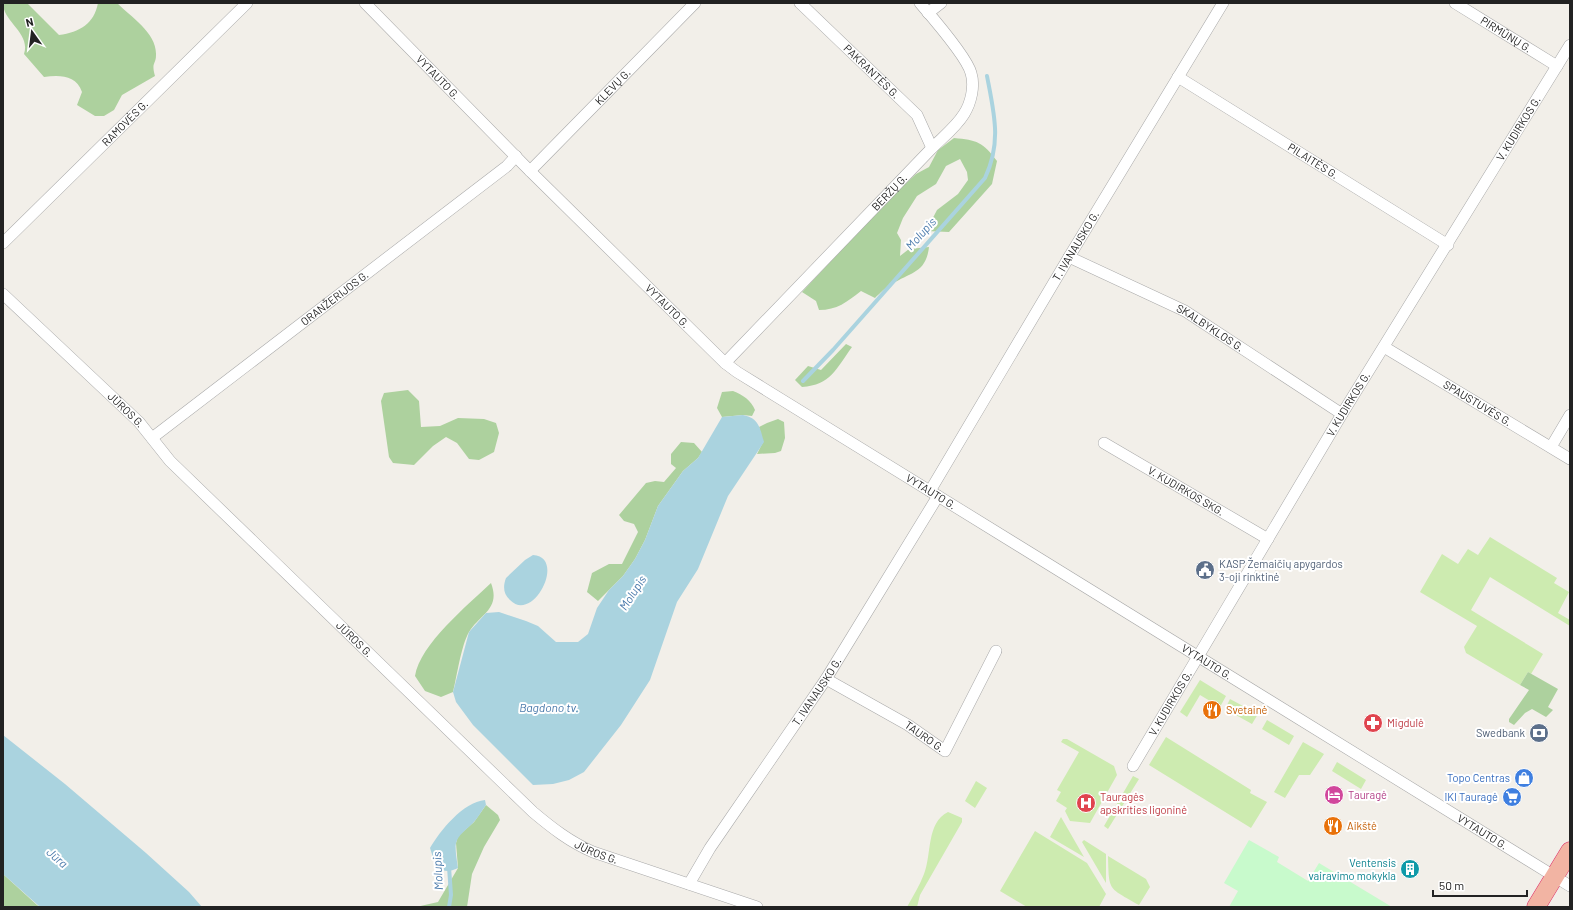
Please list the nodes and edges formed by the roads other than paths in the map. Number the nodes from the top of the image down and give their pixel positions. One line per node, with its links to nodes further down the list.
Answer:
1 (247, 3): 16 (street, RAMOVĖS G.)
2 (365, 3): 14 (street, VYTAUTO G.)
3 (695, 3): 15 (street, KLEVŲ G.)
4 (800, 3): 13 (street, PAKRANTĖS G.)
5 (920, 3): 9 (street, BERŽŲ G.)
6 (941, 3): 9 (street)
7 (1223, 3): 12 (street, T. IVANAUSKO G.)
8 (1455, 3): 11 (street, PIRMŪNŲ G.)
9 (928, 13): 13 (street, BERŽŲ G.)
10 (1570, 45): 11 (street, V. KUDIRKOS G.)
11 (1557, 66): 17 (street, V. KUDIRKOS G.)
12 (1178, 76): 17 (street, PILAITĖS G.); 18 (street, T. IVANAUSKO G.)
13 (932, 148): 21 (street, BERŽŲ G.)
14 (516, 156): 15 (street, VYTAUTO G.); 24 (street, ORANŽERIJOS G.)
15 (530, 171): 21 (street, VYTAUTO G.)
16 (3, 243)
17 (1448, 245): 20 (street, V. KUDIRKOS G.)
18 (1069, 257): 22 (street, SKALBYKLOS G.); 28 (street, T. IVANAUSKO G.)
19 (3, 294): 24 (street, JŪROS G.)
20 (1384, 347): 22 (street, V. KUDIRKOS G.); 26 (street, SPAUSTUVĖS G.)
21 (725, 363): 28 (street, VYTAUTO G.)
22 (1342, 414): 29 (street, V. KUDIRKOS G.)
23 (1570, 415): 26 (street)
24 (152, 438): 36 (street, JŪROS G.)
25 (1104, 443): 29 (street, V. KUDIRKOS SKG.)
26 (1551, 447): 27 (street, SPAUSTUVĖS G.)
27 (1570, 459)
28 (934, 494): 31 (street, VYTAUTO G.); 32 (street, T. IVANAUSKO G.)
29 (1268, 539): 31 (street, V. KUDIRKOS G.)
30 (996, 651): 32 (street, TAURO G.)
31 (1197, 656): 33 (street, V. KUDIRKOS G.); 35 (street, VYTAUTO G.)
32 (826, 679): 36 (street, T. IVANAUSKO G.)
33 (1133, 766)
34 (1570, 850): 35 (highway)
35 (1554, 877): 37 (street, VYTAUTO G.); 39 (highway)
36 (689, 884): 38 (street, JŪROS G.)
37 (1570, 886)
38 (757, 907)
39 (1536, 907)

